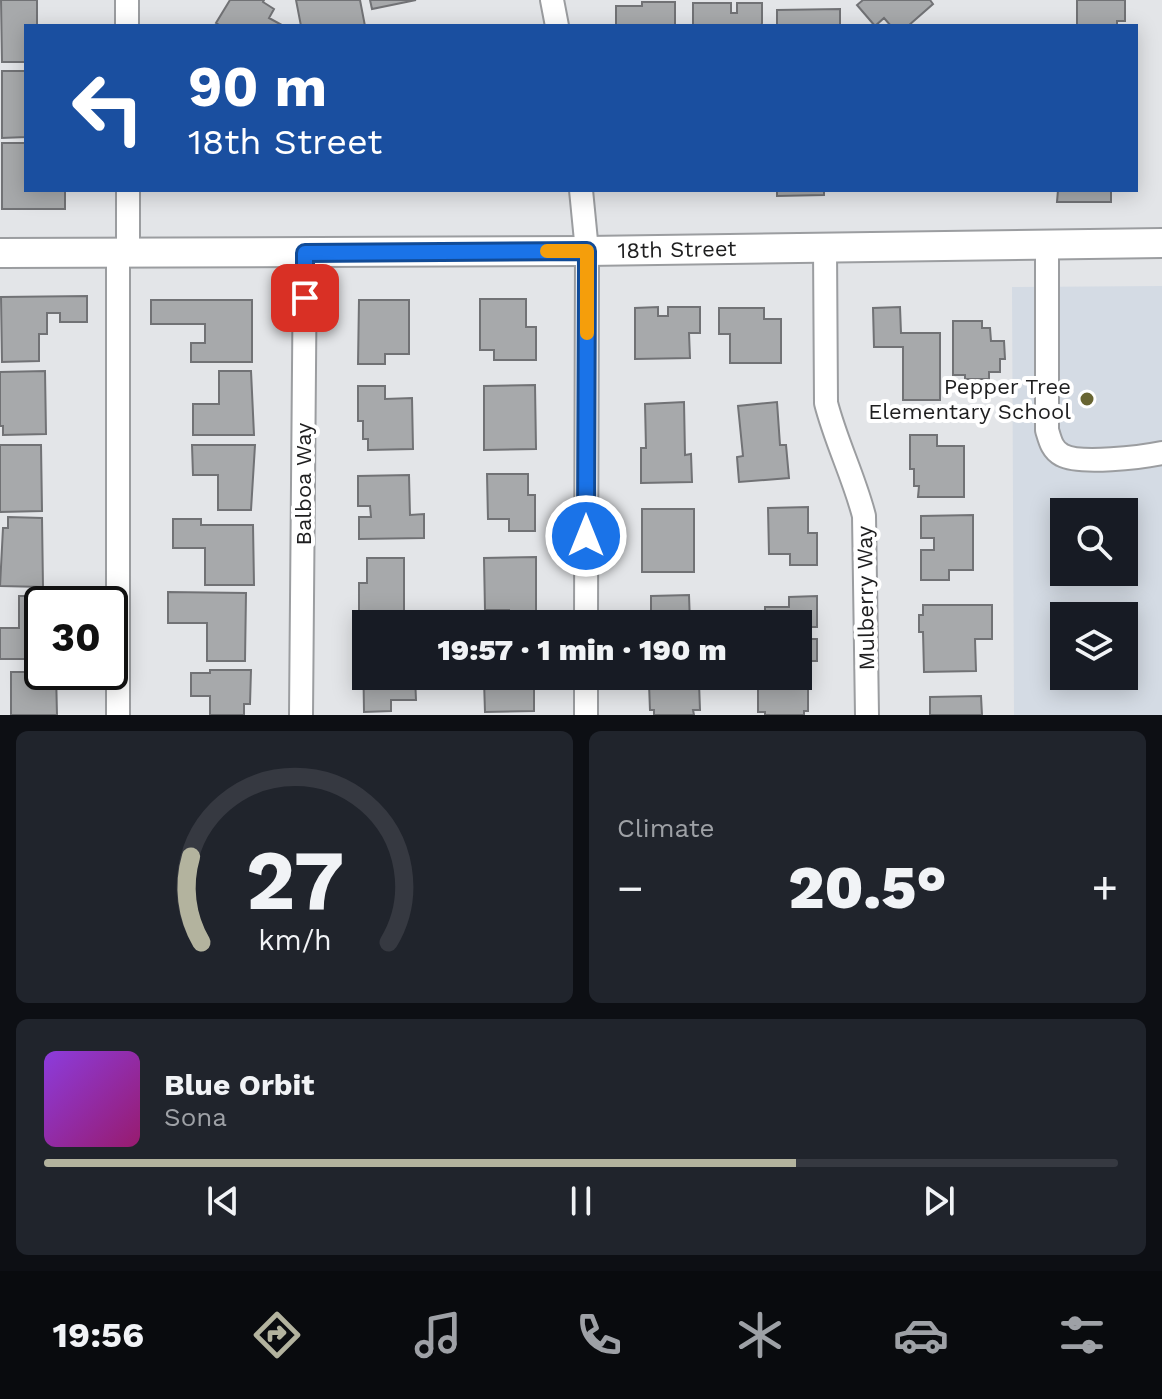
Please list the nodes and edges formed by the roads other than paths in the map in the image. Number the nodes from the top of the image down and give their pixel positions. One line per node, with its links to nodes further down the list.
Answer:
1 (127, 0): 3 (street)
2 (552, 0): 4 (street)
3 (127, 24)
4 (557, 24)
5 (128, 192): 12 (street)
6 (581, 192): 10 (street)
7 (1162, 243): 8 (main road, 18th Street)
8 (1047, 244): 9 (main road, 18th Street); 14 (street)
9 (825, 247): 10 (main road, 18th Street); 20 (street, Mulberry Way)
10 (587, 251): 13 (main road, 18th Street); 15 (street)
11 (0, 253): 12 (main road, 18th Street)
12 (123, 253): 13 (main road, 18th Street); 17 (street)
13 (305, 253): 18 (street, Balboa Way)
14 (1162, 453)
15 (586, 610)
16 (586, 690): 19 (street)
17 (118, 715)
18 (301, 715)
19 (586, 715)
20 (867, 715)

